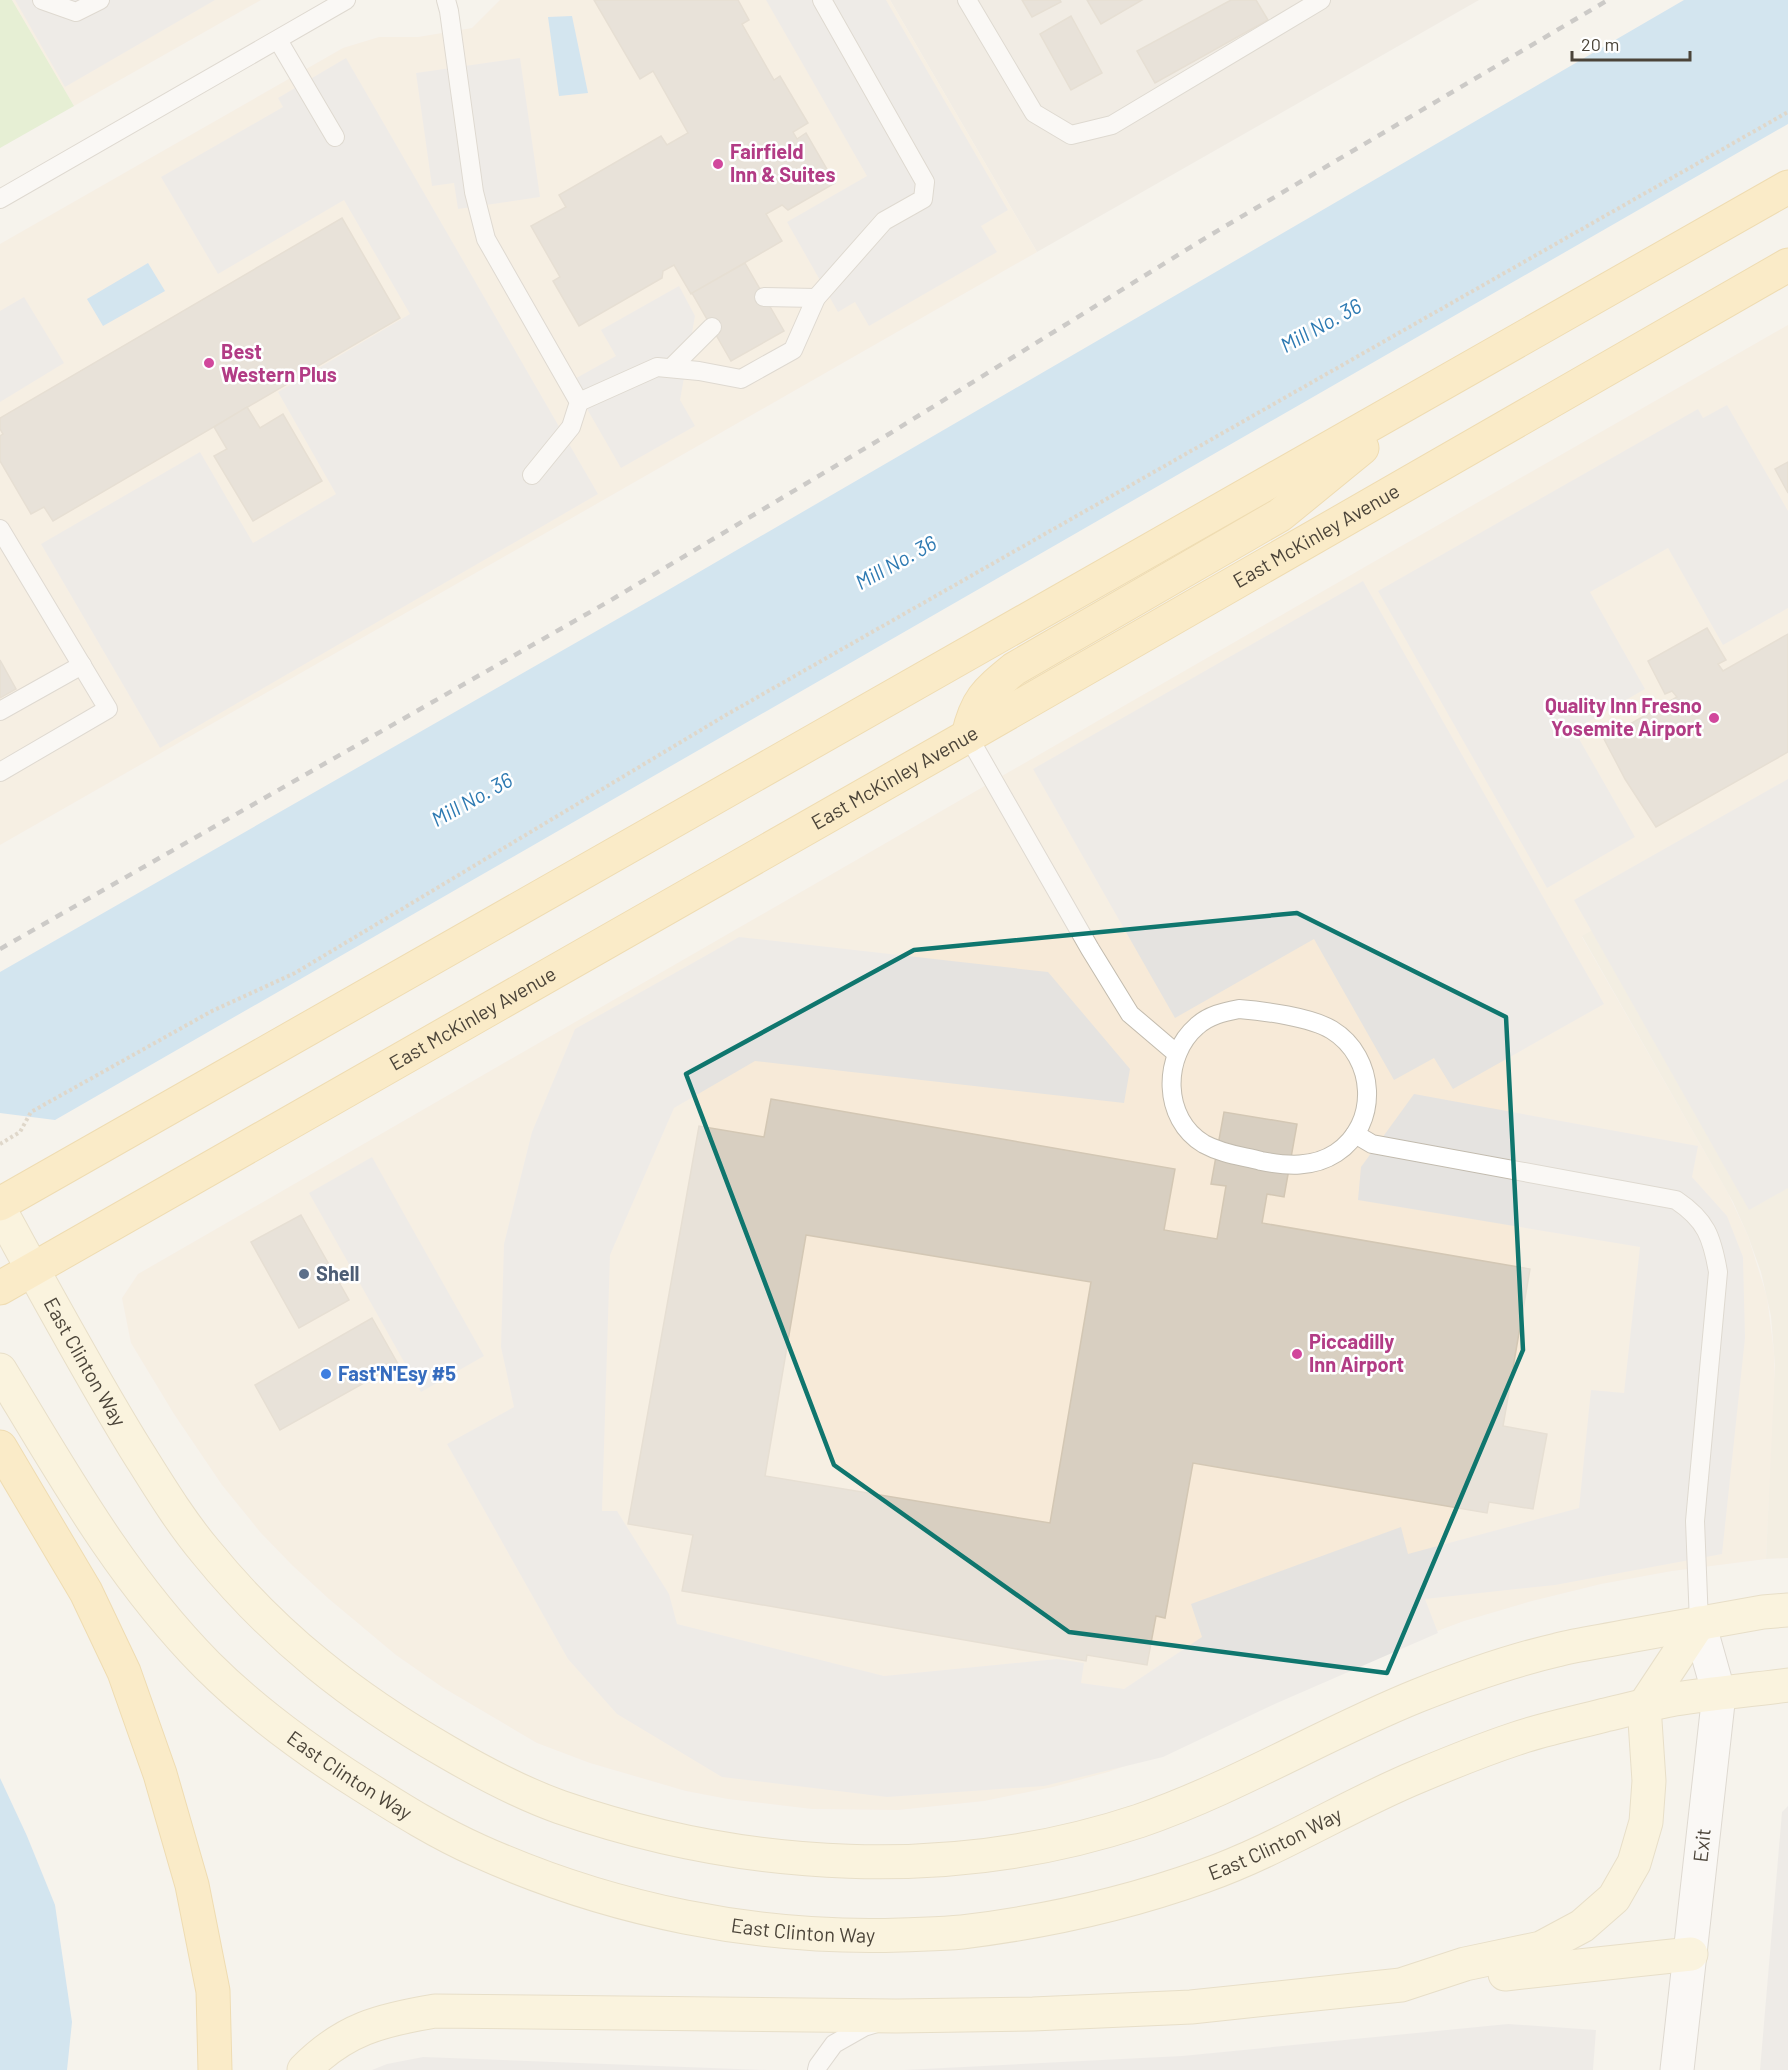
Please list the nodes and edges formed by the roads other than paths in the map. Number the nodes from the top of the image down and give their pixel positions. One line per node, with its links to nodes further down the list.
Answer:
1 (42, 0): 2 (lane)
2 (100, 0)
3 (346, 0): 8 (lane)
4 (446, 0): 18 (lane)
5 (822, 0): 14 (lane)
6 (967, 0): 7 (lane)
7 (1321, 0)
8 (278, 40): 9 (lane); 11 (lane)
9 (335, 138)
10 (1788, 186): 17 (main road)
11 (0, 200)
12 (1788, 265): 23 (main road, East McKinley Avenue)
13 (764, 297): 14 (lane)
14 (816, 298): 16 (lane)
15 (712, 327): 16 (lane)
16 (671, 368): 18 (lane)
17 (1433, 390): 23 (main road); 27 (main road)
18 (579, 402): 19 (lane)
19 (532, 475)
20 (0, 529): 21 (lane)
21 (82, 665): 22 (lane); 24 (lane)
22 (0, 711)
23 (968, 736): 25 (lane); 29 (main road, East McKinley Avenue)
24 (0, 772)
25 (1177, 1054): 26 (lane); 26 (lane)
26 (1355, 1134): 34 (lane)
27 (0, 1204)
28 (0, 1210): 29 (main road, East Clinton Way)
29 (33, 1269): 30 (main road, East McKinley Avenue); 34 (main road, East Clinton Way)
30 (0, 1288)
31 (0, 1370): 37 (main road, East Clinton Way)
32 (0, 1447): 41 (main road)
33 (1788, 1610): 34 (main road, East Clinton Way)
34 (1700, 1623): 36 (street, Exit); 37 (main road)
35 (1788, 1685): 36 (main road, East Clinton Way)
36 (1719, 1694): 37 (main road, East Clinton Way); 38 (street, Exit)
37 (1644, 1706): 39 (main road)
38 (1691, 1954): 39 (main road); 44 (street, Exit)
39 (1401, 1984): 40 (main road)
40 (896, 2016): 42 (main road); 43 (lane)
41 (215, 2070)
42 (304, 2070)
43 (818, 2070)
44 (1677, 2070)

